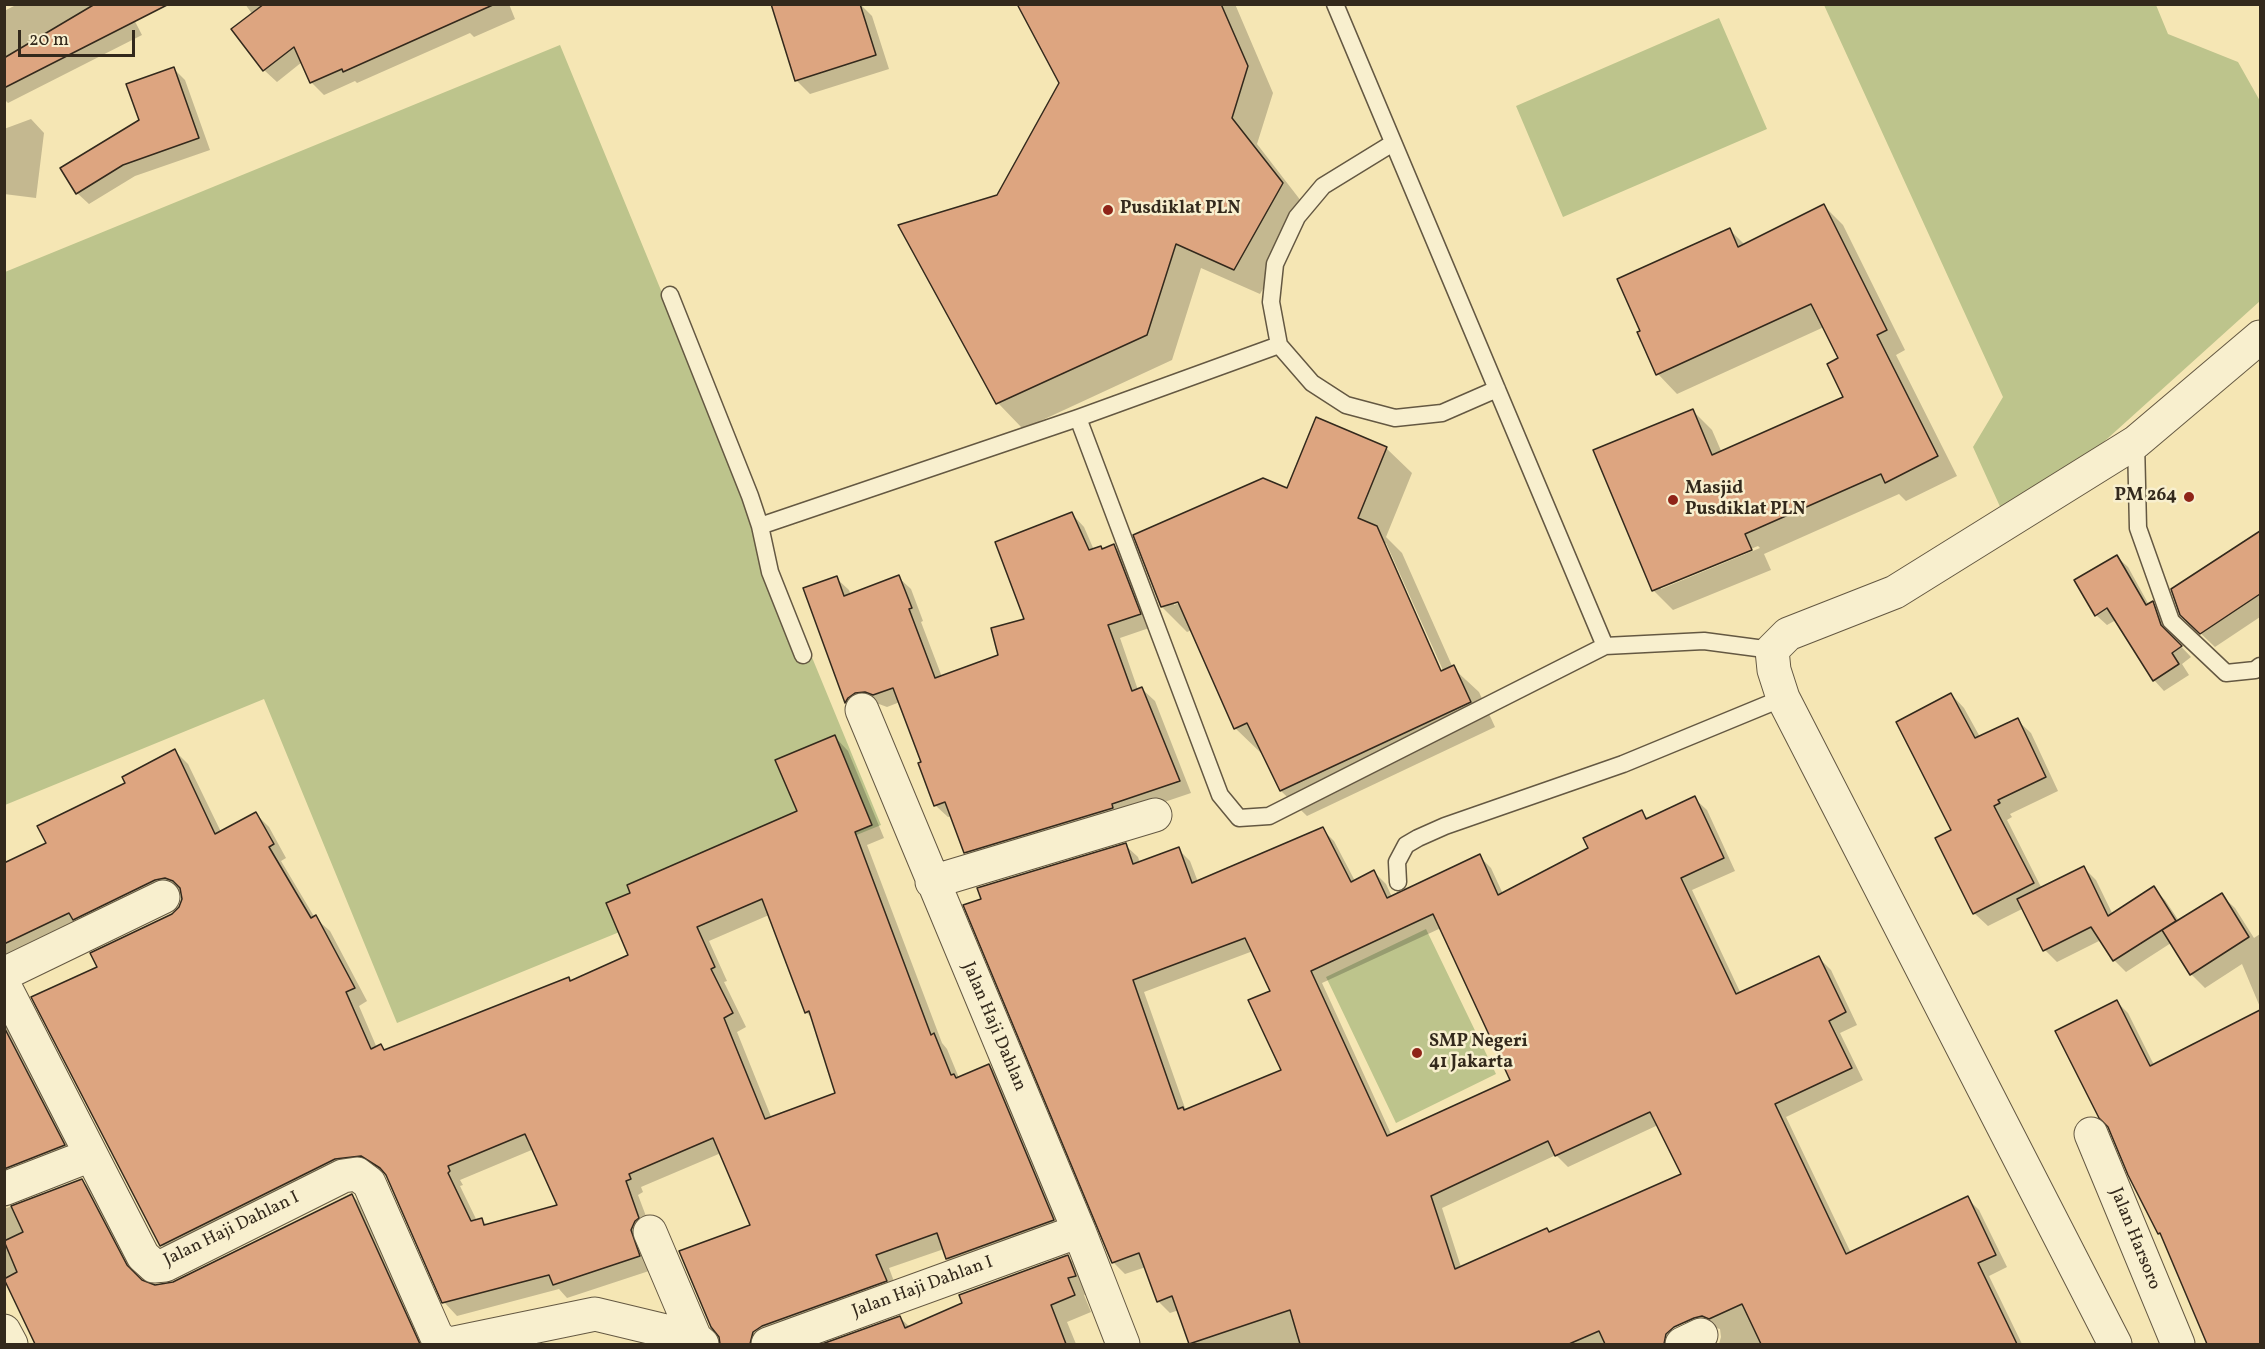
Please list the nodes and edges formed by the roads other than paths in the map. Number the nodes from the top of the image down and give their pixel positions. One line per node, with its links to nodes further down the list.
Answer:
1 (1335, 4): 2 (lane)
2 (1394, 143): 5 (lane); 6 (lane)
3 (670, 295): 9 (lane)
4 (2260, 337): 8 (street)
5 (1279, 345): 6 (lane); 7 (lane)
6 (1497, 389): 10 (lane)
7 (1078, 417): 9 (lane); 10 (lane)
8 (2136, 442): 11 (street); 13 (lane)
9 (760, 526): 12 (lane)
10 (1605, 646): 11 (lane)
11 (1772, 650): 14 (street)
12 (803, 655)
13 (2260, 666)
14 (1783, 698): 18 (lane); 34 (street)
15 (862, 710): 17 (street, Jalan Haji Dahlan)
16 (1155, 815): 17 (street)
17 (932, 882): 25 (street, Jalan Haji Dahlan)
18 (1398, 882)
19 (163, 897): 20 (street)
20 (4, 974)
21 (4, 985): 23 (street, Jalan Haji Dahlan I)
22 (2091, 1134): 35 (street, Jalan Harsoro)
23 (91, 1155): 24 (street); 30 (street, Jalan Haji Dahlan I)
24 (4, 1189)
25 (1079, 1231): 32 (street, Jalan Haji Dahlan I); 33 (street, Jalan Haji Dahlan)
26 (650, 1232): 28 (street)
27 (4, 1332): 29 (street)
28 (699, 1341): 31 (street)
29 (11, 1344)
30 (445, 1344)
31 (450, 1344)
32 (768, 1344)
33 (1123, 1344)
34 (2115, 1344)
35 (2178, 1344)

